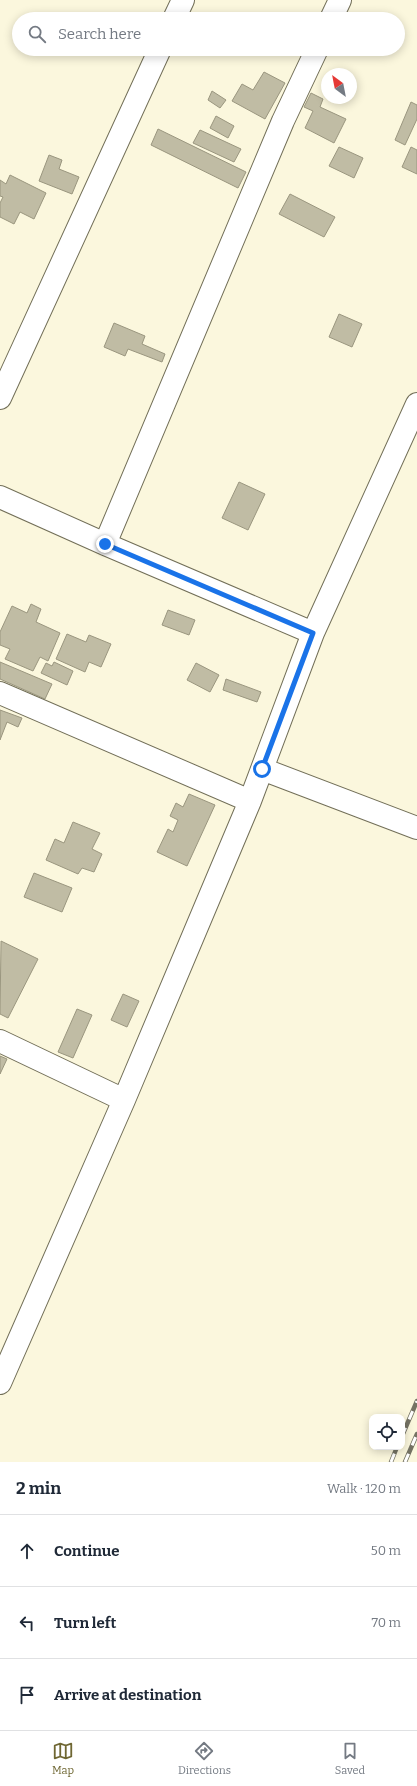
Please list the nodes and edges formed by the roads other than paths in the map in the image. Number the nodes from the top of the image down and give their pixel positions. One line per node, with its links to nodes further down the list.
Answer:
1 (183, 0): 3 (street)
2 (340, 0): 4 (street)
3 (177, 12)
4 (335, 12)
5 (157, 56): 7 (street)
6 (314, 56): 10 (street)
7 (0, 398)
8 (417, 404): 11 (street)
9 (0, 497): 10 (street)
10 (105, 544): 11 (street)
11 (313, 633): 13 (street)
12 (0, 693): 14 (street)
13 (262, 769): 14 (street); 15 (street)
14 (250, 801): 17 (street)
15 (417, 828)
16 (0, 1041): 17 (street)
17 (124, 1100): 18 (street)
18 (0, 1383)

